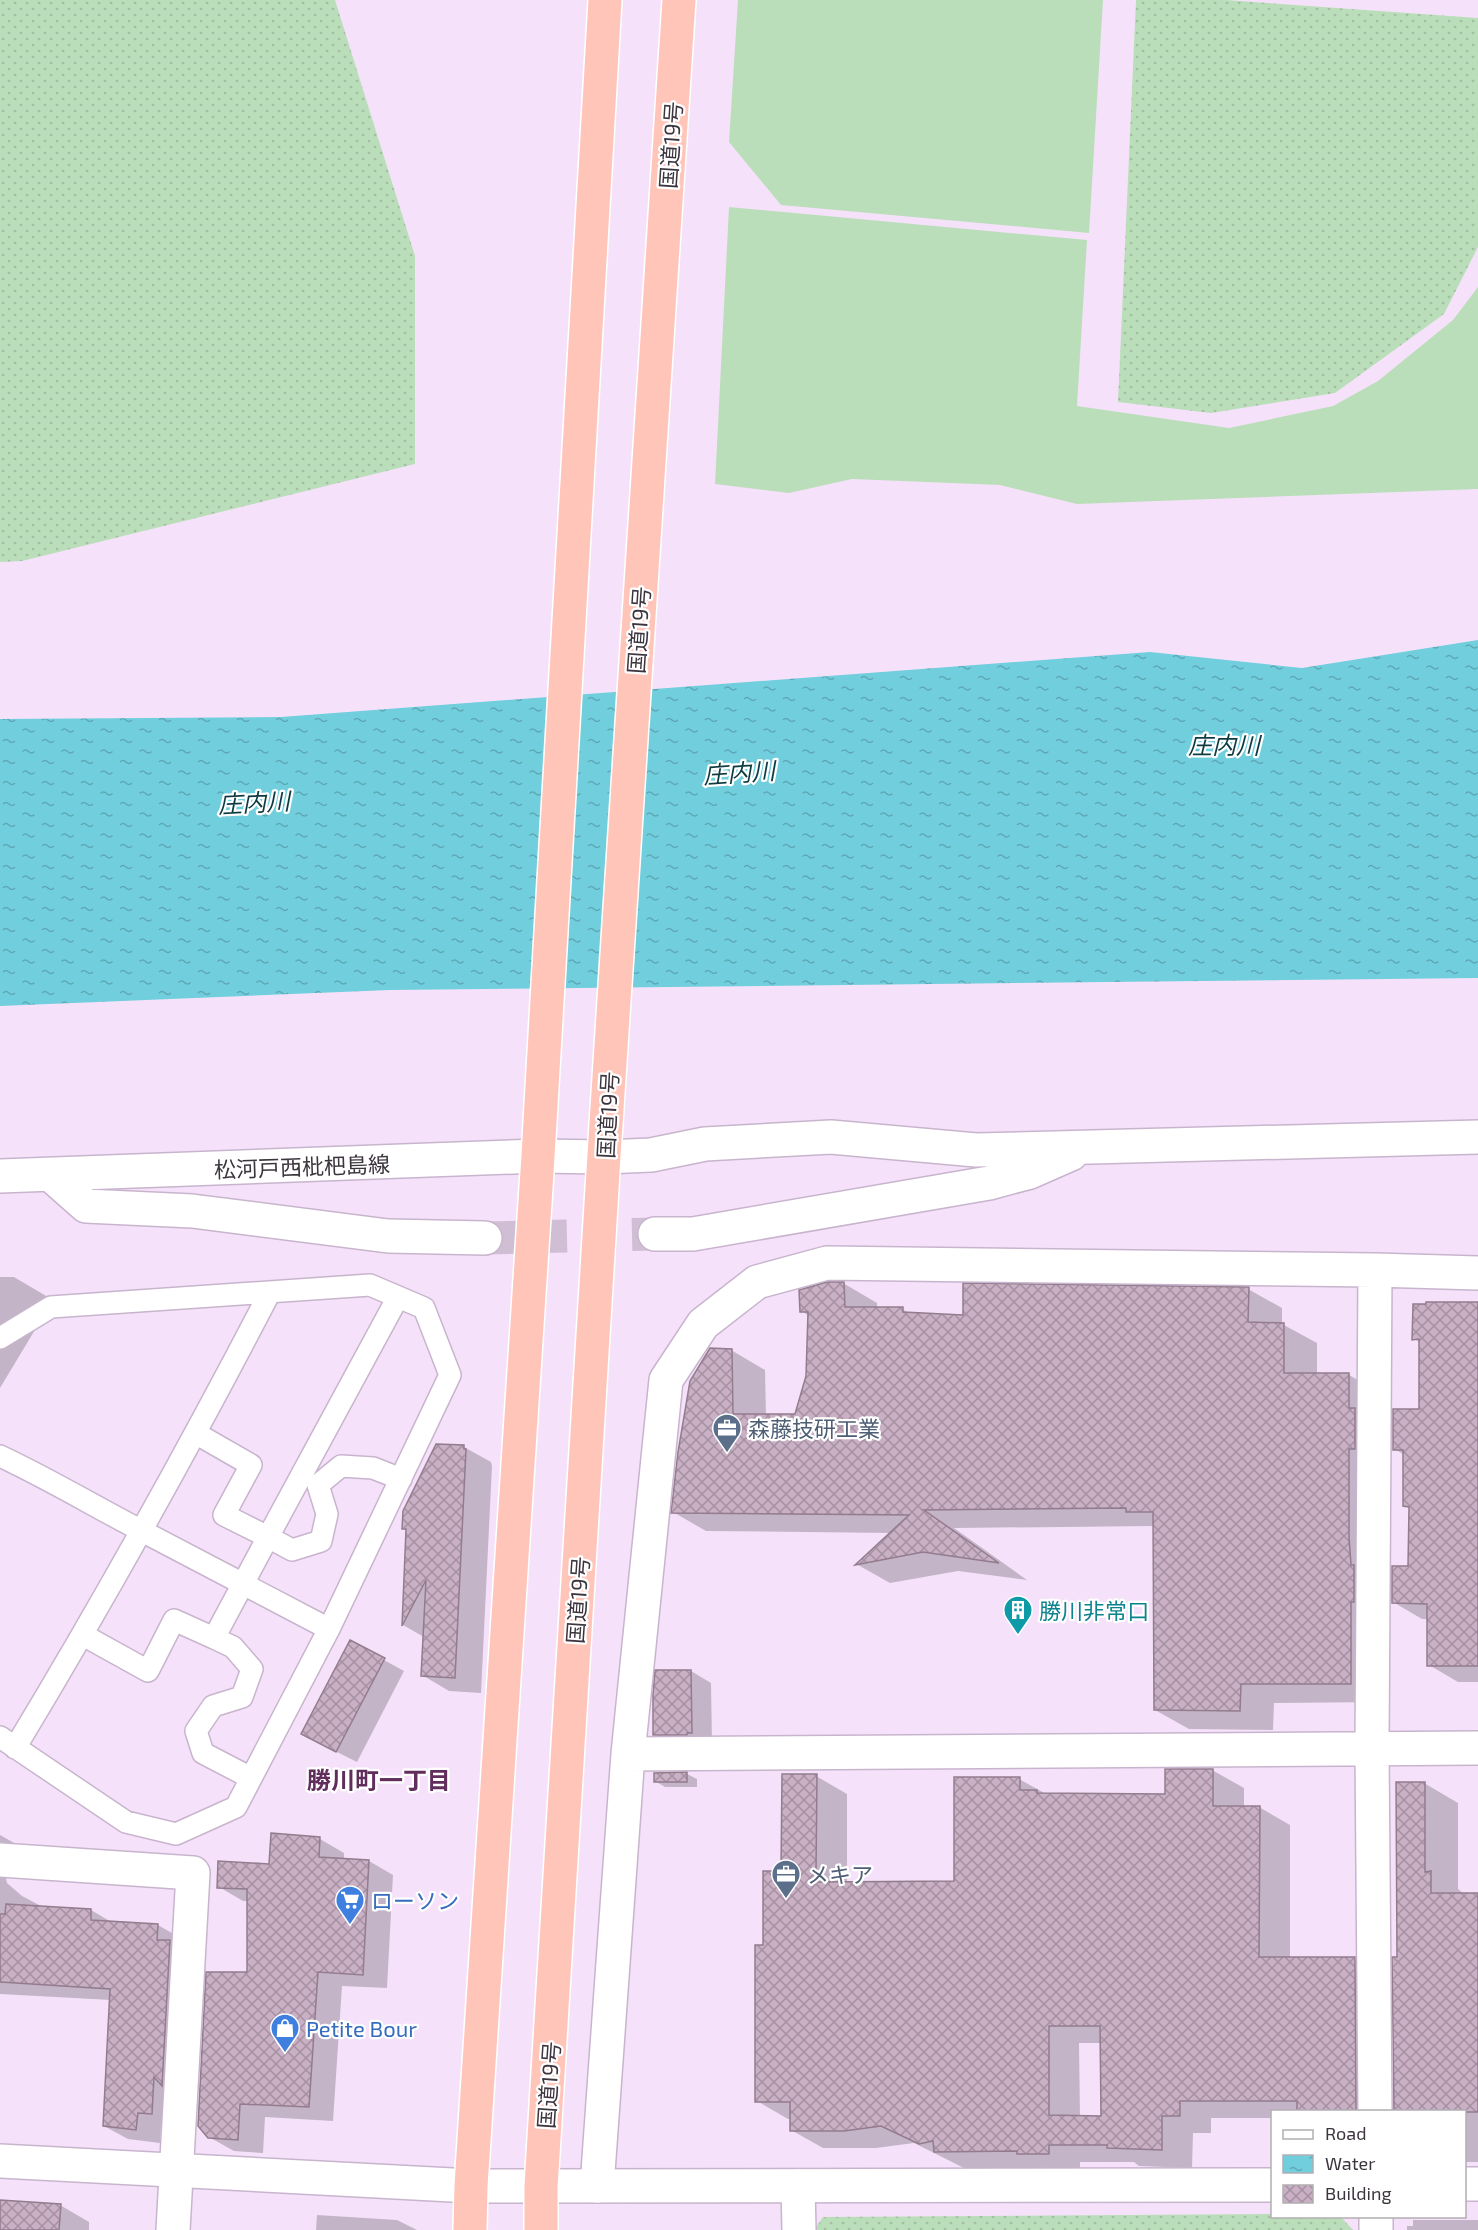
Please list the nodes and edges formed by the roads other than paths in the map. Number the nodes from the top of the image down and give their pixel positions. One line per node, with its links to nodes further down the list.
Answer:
1 (605, 0): 4 (highway)
2 (679, 0): 5 (highway, 国道19号)
3 (1478, 1137): 6 (street, 松河戸西枇杷島線)
4 (538, 1145): 5 (street, 松河戸西枇杷島線); 8 (street, 松河戸西枇杷島線); 35 (highway)
5 (605, 1148): 6 (street, 松河戸西枇杷島線); 38 (highway, 国道19号)
6 (1087, 1148): 9 (street)
7 (0, 1176): 8 (street, 松河戸西枇杷島線)
8 (52, 1176): 10 (street)
9 (655, 1234)
10 (485, 1238)
11 (1375, 1270): 12 (street); 27 (street); 28 (street)
12 (1478, 1273)
13 (270, 1292): 14 (lane); 15 (lane); 16 (lane)
14 (398, 1297): 18 (lane); 20 (lane)
15 (0, 1338)
16 (196, 1434): 19 (lane); 20 (lane)
17 (0, 1456): 19 (lane)
18 (401, 1479): 20 (lane); 22 (lane)
19 (141, 1531): 21 (lane); 23 (lane)
20 (268, 1537): 21 (lane)
21 (245, 1583): 22 (lane); 24 (lane)
22 (329, 1629): 29 (lane)
23 (83, 1635): 24 (lane); 25 (lane)
24 (214, 1638): 29 (lane)
25 (8, 1743): 29 (lane)
26 (1478, 1748): 27 (street)
27 (1372, 1749): 28 (street); 31 (street)
28 (628, 1754): 36 (street)
29 (251, 1778)
30 (0, 1860): 33 (street)
31 (1375, 2110)
32 (0, 2161): 33 (street)
33 (177, 2170): 35 (street); 39 (street)
34 (1271, 2185): 37 (street)
35 (471, 2186): 38 (street); 40 (highway)
36 (597, 2186): 37 (street); 38 (street)
37 (798, 2186): 42 (street)
38 (541, 2187): 41 (highway, 国道19号)
39 (173, 2230)
40 (470, 2230)
41 (541, 2230)
42 (799, 2230)

